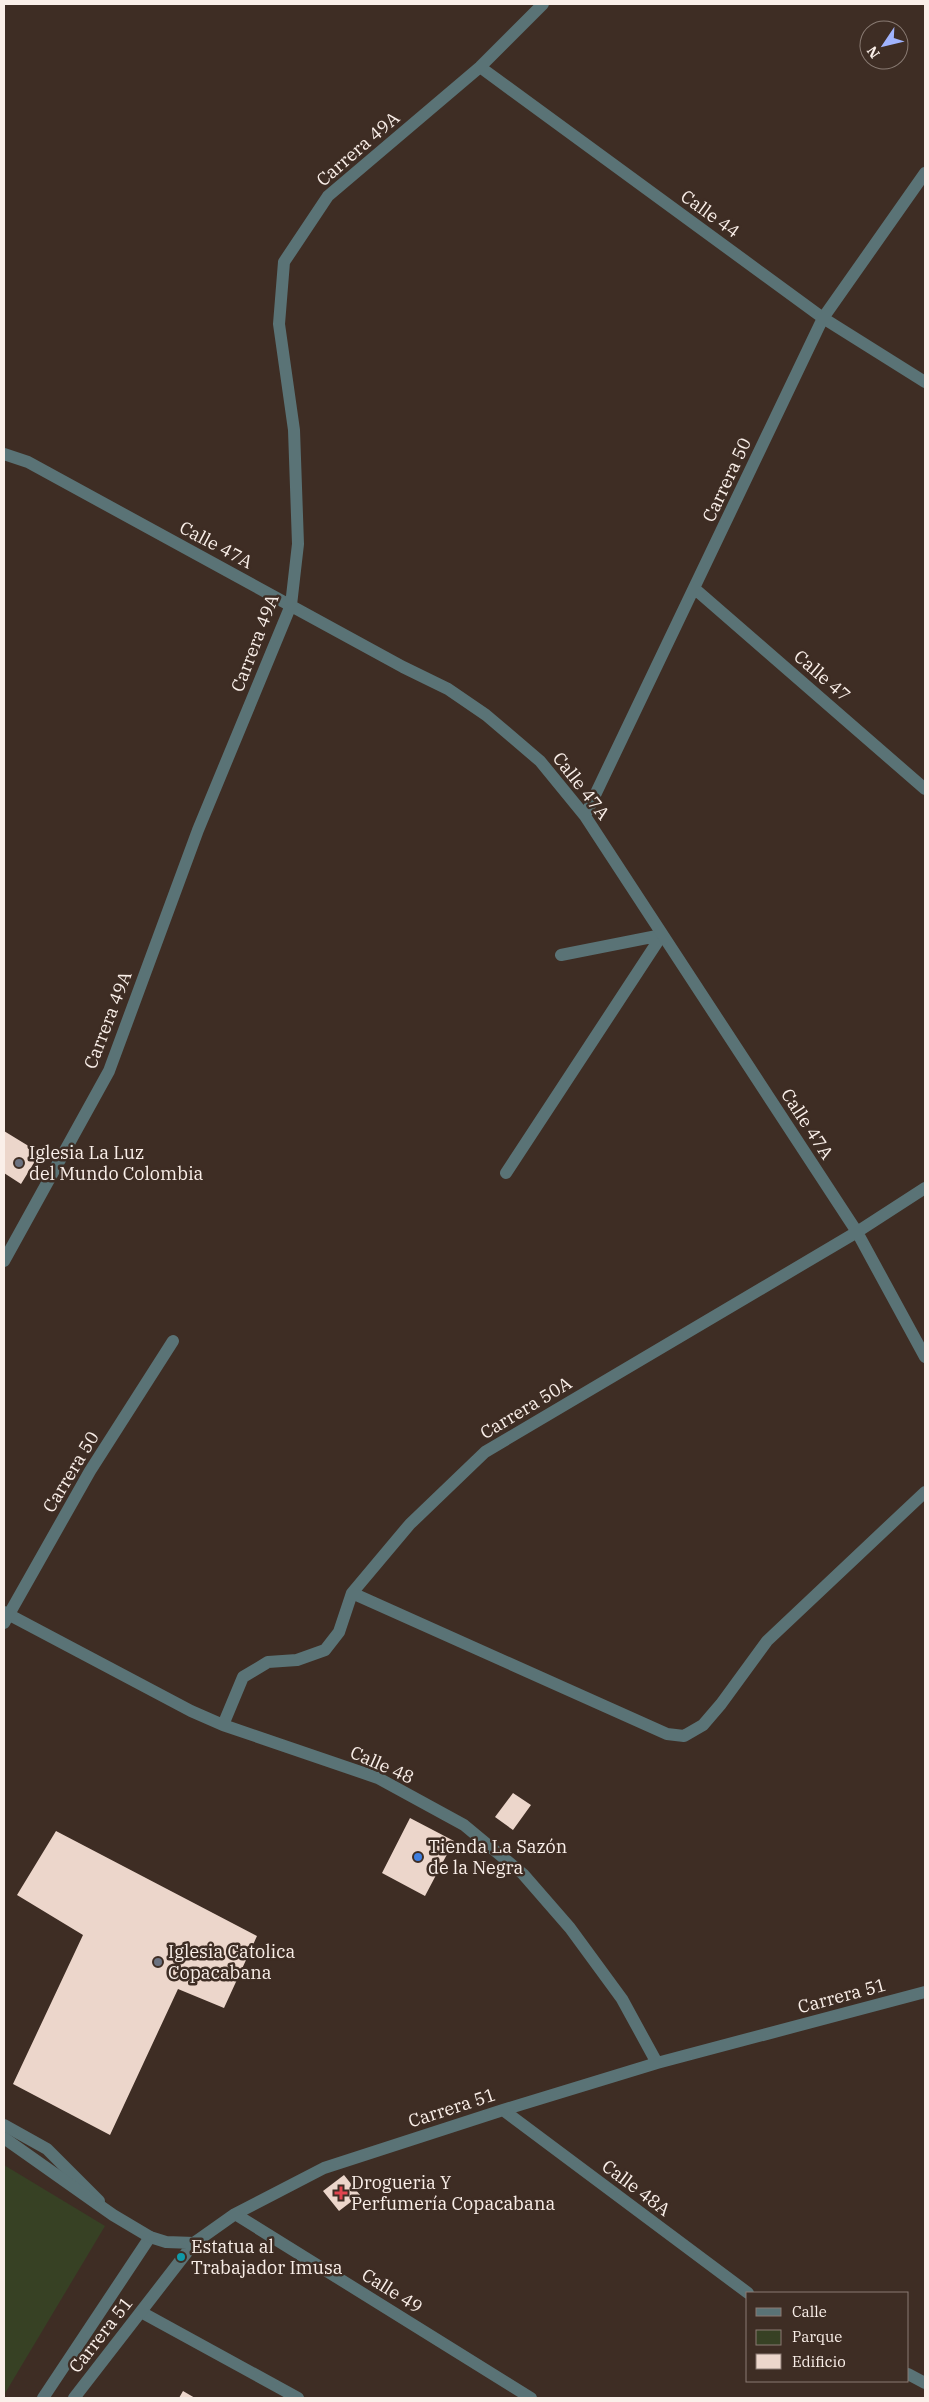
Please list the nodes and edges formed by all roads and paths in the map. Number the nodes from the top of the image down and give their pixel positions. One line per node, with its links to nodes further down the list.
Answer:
1 (542, 4): 2 (street, Carrera 49A)
2 (480, 67): 4 (street, Calle 44); 8 (street, Carrera 49A)
3 (925, 173): 4 (street, Carrera 50)
4 (824, 318): 5 (street, Calle 44); 7 (street, Carrera 50)
5 (925, 382)
6 (4, 454): 8 (street, Calle 47A)
7 (695, 589): 9 (street, Calle 47); 10 (street, Carrera 50)
8 (291, 605): 10 (street, Calle 47A); 16 (street, Carrera 49A)
9 (925, 789)
10 (585, 816): 11 (street, Calle 47A)
11 (662, 935): 12 (street); 13 (street); 15 (street, Calle 47A)
12 (561, 955)
13 (506, 1173)
14 (925, 1188): 15 (street, Carrera 50A)
15 (857, 1232): 18 (street, Calle 47A); 20 (street, Carrera 50A)
16 (4, 1261)
17 (172, 1341): 21 (street, Carrera 50)
18 (925, 1357)
19 (925, 1492): 20 (street)
20 (352, 1593): 22 (street, Carrera 50A)
21 (5, 1617): 22 (street, Calle 48)
22 (222, 1725): 24 (street, Calle 48)
23 (925, 1992): 24 (street, Carrera 51)
24 (657, 2064): 25 (street, Carrera 51)
25 (503, 2110): 28 (street, Carrera 51); 32 (street, Calle 48A)
26 (4, 2125): 29 (street)
27 (4, 2138): 29 (street)
28 (235, 2214): 31 (street, Carrera 51); 39 (street, Calle 49)
29 (113, 2215): 30 (street)
30 (150, 2237): 31 (street); 36 (street)
31 (194, 2243): 33 (street, Carrera 51)
32 (747, 2292)
33 (141, 2312): 37 (street, Carrera 51); 38 (street)
34 (909, 2375): 35 (street)
35 (925, 2383)
36 (42, 2398)
37 (74, 2398)
38 (298, 2398)
39 (531, 2398)

